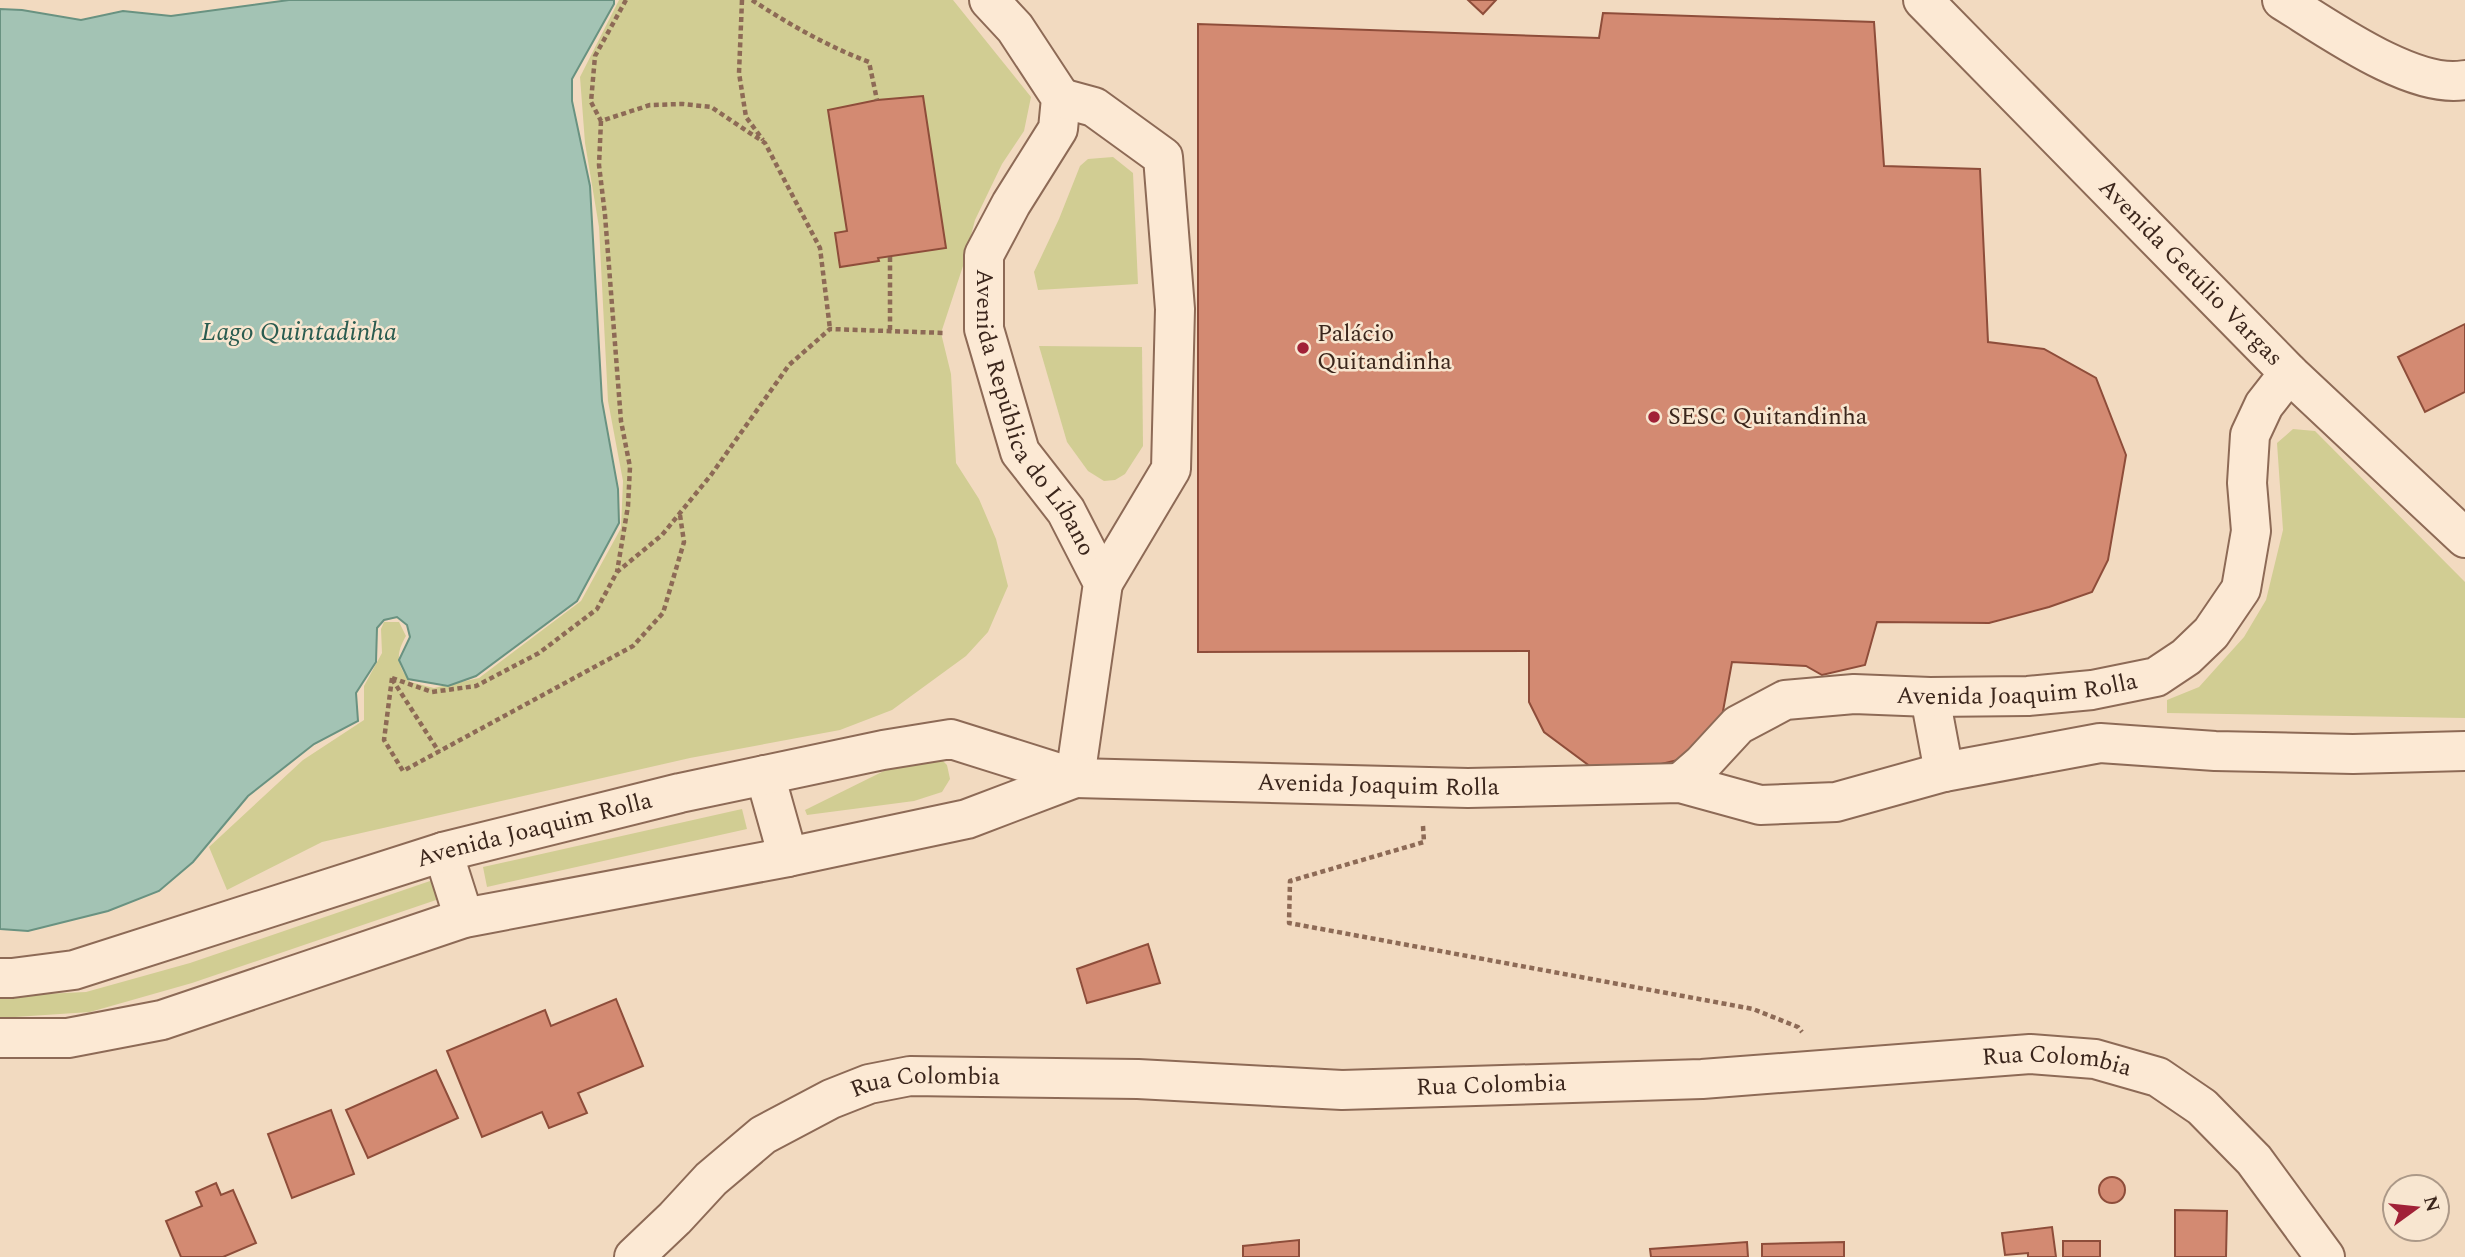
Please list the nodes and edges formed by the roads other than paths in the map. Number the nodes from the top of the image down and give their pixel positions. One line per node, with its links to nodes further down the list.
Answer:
1 (989, 0): 5 (street)
2 (1923, 0): 6 (street, Avenida Getúlio Vargas)
3 (2282, 0): 4 (street)
4 (2465, 80)
5 (1061, 98): 8 (street, Avenida República do Líbano); 8 (street)
6 (2290, 373): 7 (street, Avenida Getúlio Vargas); 9 (street, Avenida Joaquim Rolla)
7 (2465, 538)
8 (1103, 583): 15 (street, Avenida República do Líbano)
9 (2092, 690): 10 (street, Avenida Joaquim Rolla); 11 (street)
10 (1930, 697): 13 (street); 16 (street, Avenida Joaquim Rolla)
11 (2100, 743): 12 (street, Avenida Joaquim Rolla); 13 (street, Avenida Joaquim Rolla)
12 (2465, 751)
13 (1944, 772): 16 (street, Avenida Joaquim Rolla)
14 (765, 775): 15 (street, Avenida Joaquim Rolla); 17 (street, Avenida Joaquim Rolla); 18 (street)
15 (1075, 778): 16 (street, Avenida Joaquim Rolla); 18 (street, Avenida Joaquim Rolla)
16 (1680, 783)
17 (443, 852): 19 (street); 20 (street, Avenida Joaquim Rolla)
18 (788, 857): 19 (street, Avenida Joaquim Rolla)
19 (464, 918): 21 (street, Avenida Joaquim Rolla)
20 (0, 978)
21 (0, 1038)
22 (634, 1257): 23 (street, Rua Colombia)
23 (2325, 1257)

